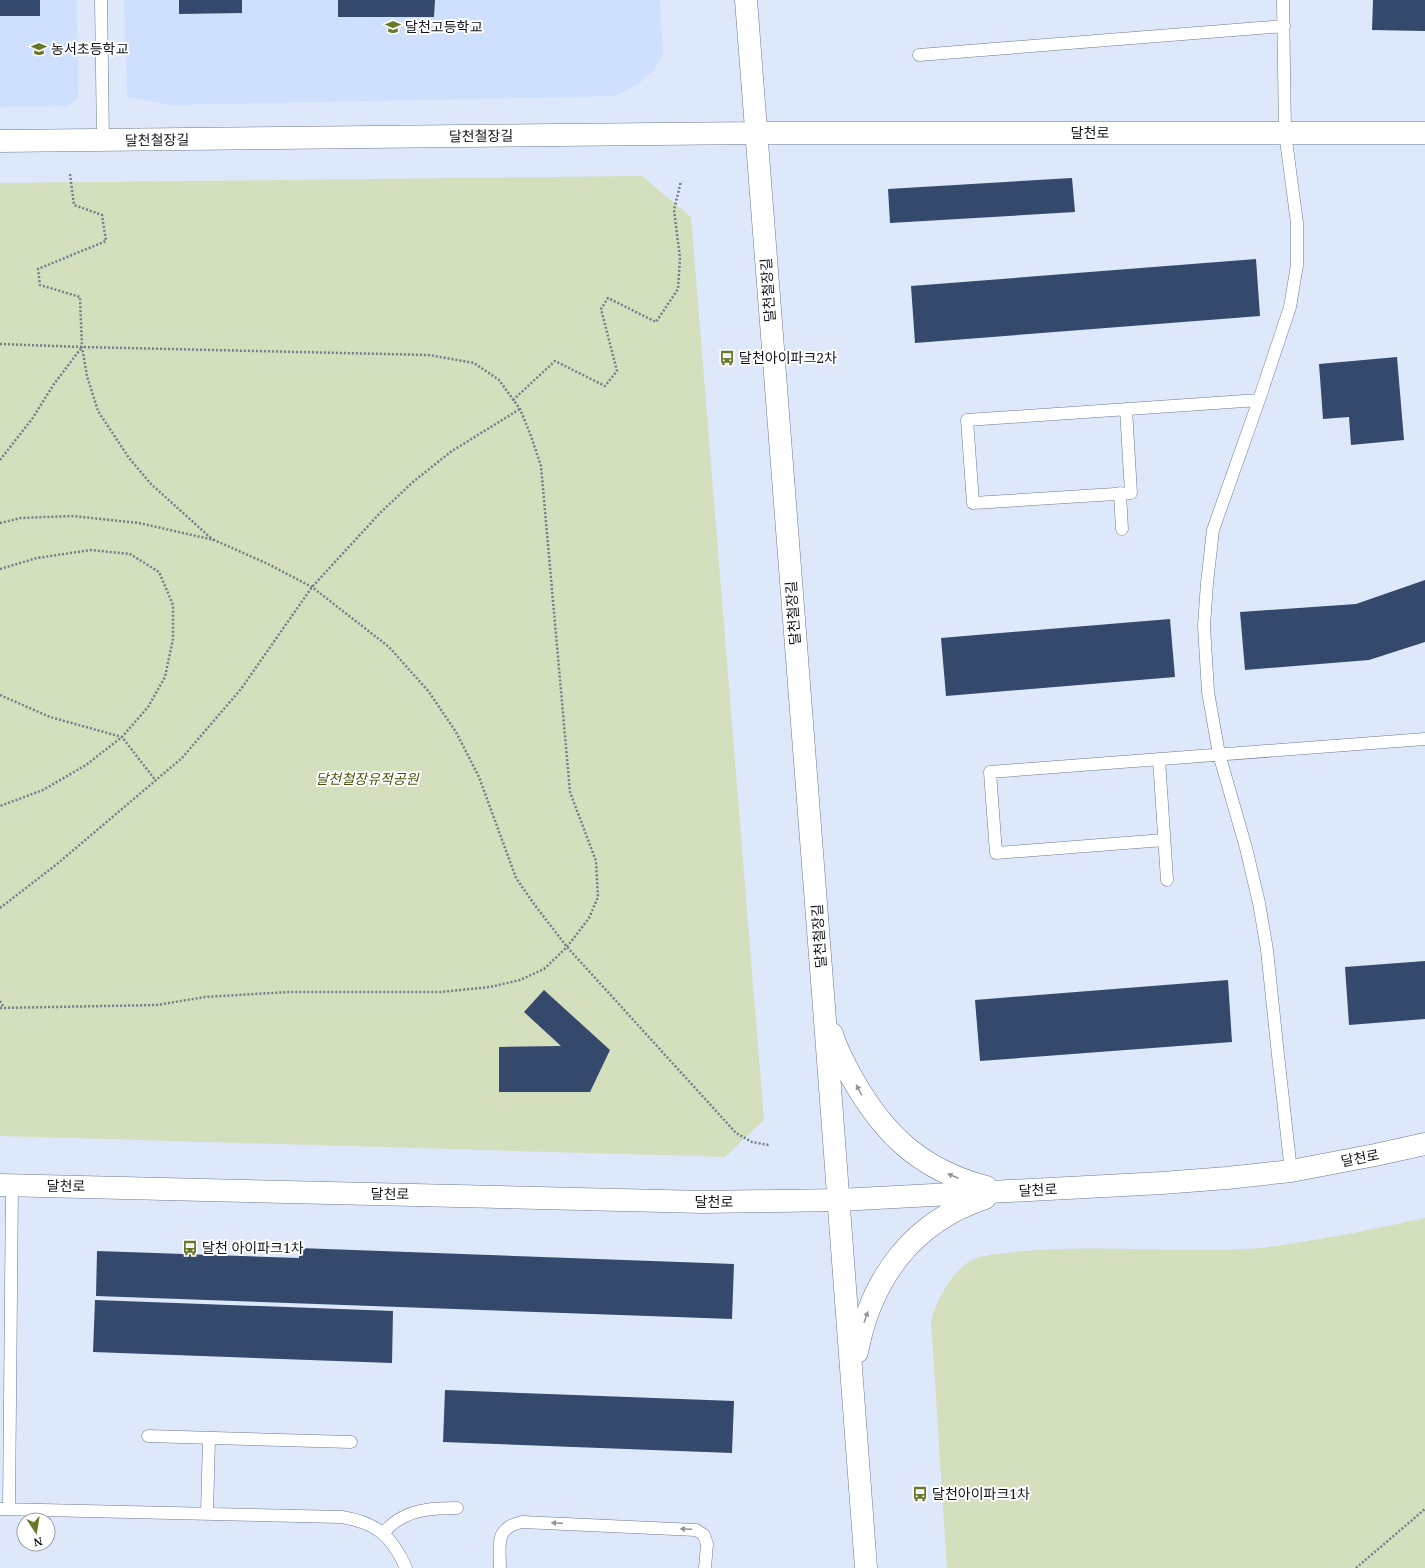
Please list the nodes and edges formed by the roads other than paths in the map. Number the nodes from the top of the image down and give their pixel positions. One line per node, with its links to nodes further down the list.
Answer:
1 (101, 0): 9 (lane)
2 (746, 0): 6 (street)
3 (1283, 0): 4 (lane)
4 (1284, 26): 5 (lane); 7 (lane)
5 (919, 55)
6 (756, 132): 7 (street, 달천로); 9 (street, 달천철장길); 20 (street, 달천철장길)
7 (1285, 133): 8 (street, 달천로); 11 (lane)
8 (1425, 133)
9 (103, 140): 10 (street, 달천철장길)
10 (0, 141)
11 (1259, 400): 12 (lane); 16 (lane)
12 (1126, 409): 13 (lane); 13 (lane)
13 (1120, 493): 14 (lane)
14 (1122, 529)
15 (1425, 739): 16 (lane)
16 (1219, 754): 17 (lane); 22 (lane)
17 (1158, 759): 18 (lane); 18 (lane)
18 (1164, 840): 19 (lane)
19 (1167, 880)
20 (824, 1007): 24 (street, one-way to 20); 25 (street, 달천철장길)
21 (1425, 1144): 22 (street, 달천로)
22 (1291, 1171): 24 (street, 달천로)
23 (6, 1185): 25 (street, 달천로); 31 (lane)
24 (1003, 1191): 25 (street, 달천로); 26 (street, one-way to 24)
25 (839, 1200): 26 (street, 달천철장길)
26 (852, 1382): 37 (street)
27 (148, 1436): 28 (lane)
28 (209, 1438): 29 (lane); 32 (lane)
29 (351, 1442)
30 (457, 1508): 33 (lane)
31 (5, 1509): 32 (lane)
32 (207, 1514): 33 (lane)
33 (383, 1533): 34 (lane)
34 (406, 1568)
35 (500, 1568): 36 (lane, one-way to 35)
36 (705, 1568)
37 (866, 1568)

